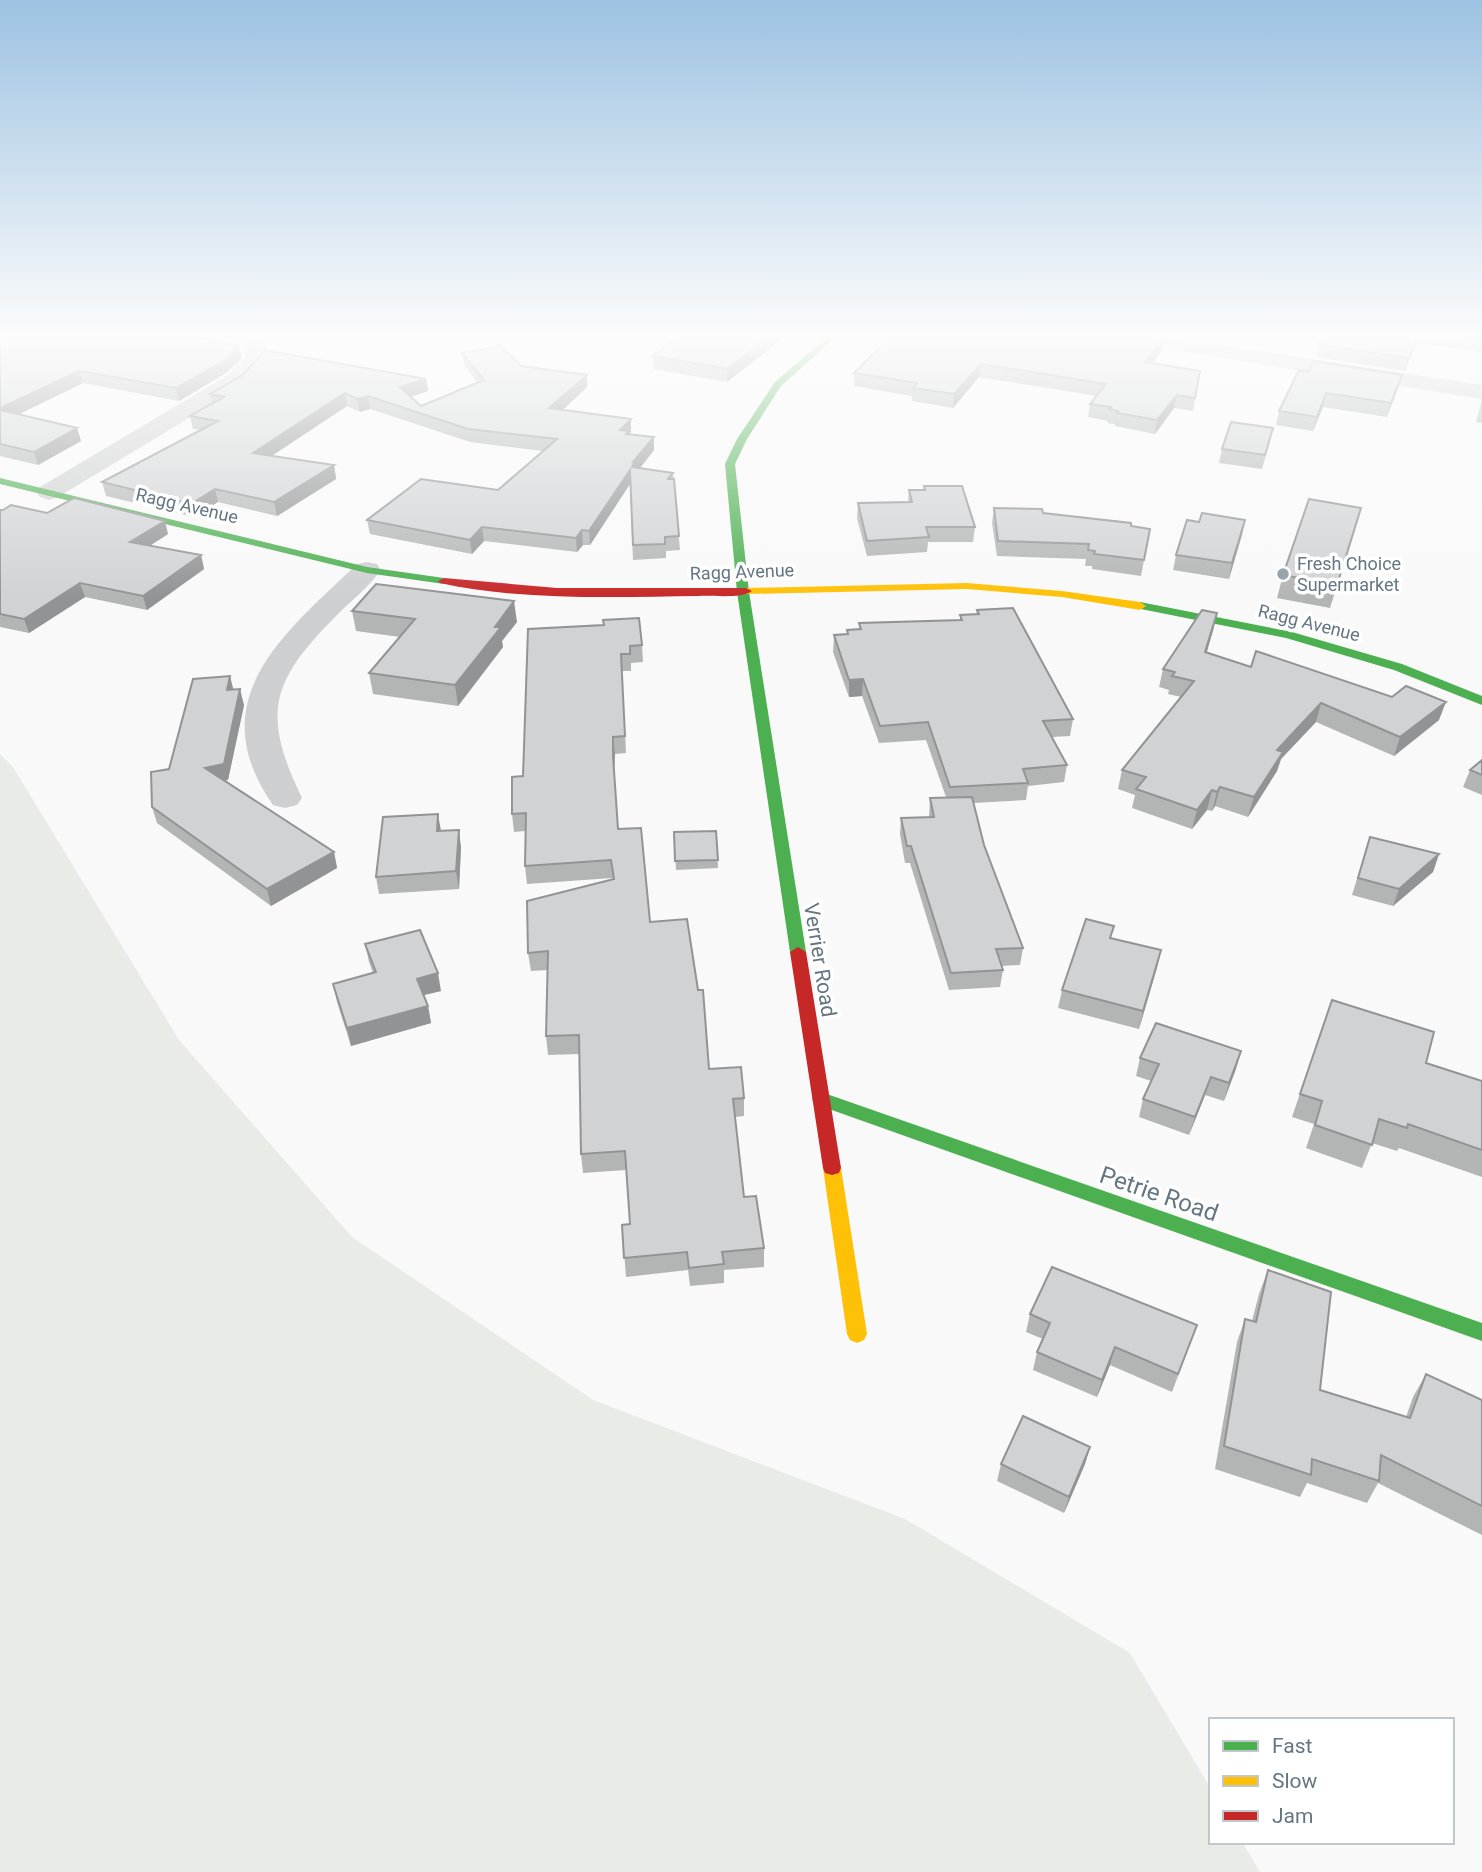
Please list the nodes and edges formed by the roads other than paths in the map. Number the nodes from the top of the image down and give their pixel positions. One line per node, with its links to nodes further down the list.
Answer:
1 (162, 424): 4 (street)
2 (752, 424): 6 (street, Verrier Road)
3 (0, 481): 4 (street, Ragg Avenue)
4 (49, 492): 5 (street, Ragg Avenue)
5 (367, 570): 6 (street, Ragg Avenue); 8 (street)
6 (743, 592): 7 (street, Ragg Avenue); 9 (street, Verrier Road)
7 (1482, 701)
8 (285, 799)
9 (821, 1099): 10 (street, Petrie Road); 11 (street, Verrier Road)
10 (1482, 1332)
11 (857, 1334)

